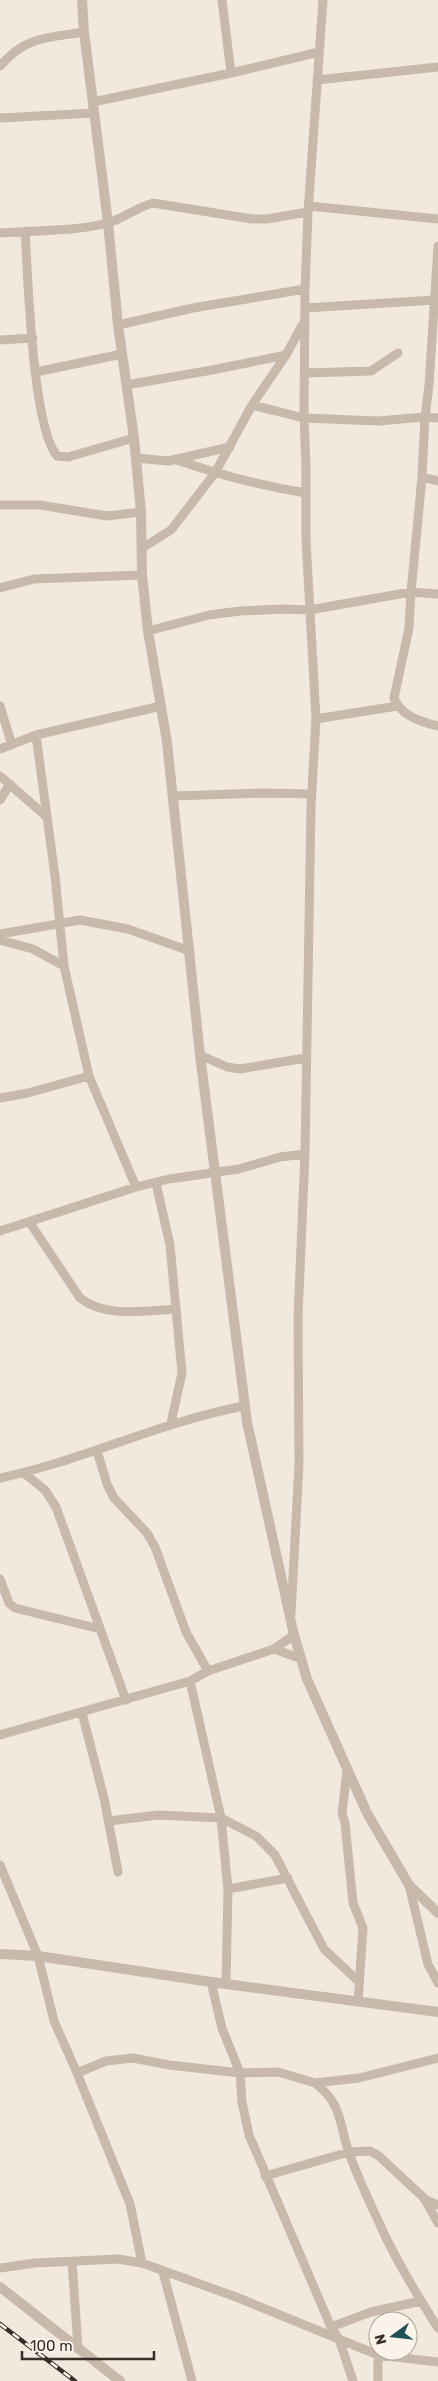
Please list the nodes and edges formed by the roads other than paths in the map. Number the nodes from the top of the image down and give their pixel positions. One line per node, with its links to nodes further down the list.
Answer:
1 (82, 0): 4 (street)
2 (222, 0): 8 (street)
3 (323, 0): 5 (street)
4 (84, 32): 6 (street); 10 (street)
5 (319, 52): 8 (street); 9 (street)
6 (0, 66)
7 (438, 67): 9 (street)
8 (231, 73): 10 (street)
9 (317, 80): 13 (street)
10 (92, 102): 11 (street)
11 (94, 113): 12 (street); 15 (street)
12 (0, 118)
13 (308, 209): 14 (street); 15 (street); 19 (street)
14 (438, 219)
15 (108, 223): 16 (street); 23 (street)
16 (25, 231): 17 (street); 24 (street)
17 (0, 233)
18 (438, 246): 20 (street)
19 (305, 289): 21 (street); 23 (street)
20 (434, 300): 21 (street); 33 (street)
21 (305, 308): 22 (street)
22 (305, 320): 28 (street); 30 (street)
23 (118, 325): 27 (street)
24 (33, 338): 25 (street); 29 (street)
25 (0, 340)
26 (398, 353): 30 (street)
27 (122, 354): 29 (street); 31 (street)
28 (286, 355): 31 (street); 32 (street)
29 (36, 372): 36 (street)
30 (305, 373): 34 (street)
31 (126, 385): 36 (street)
32 (252, 404): 34 (street); 37 (street)
33 (425, 417): 34 (street); 35 (street); 41 (street)
34 (304, 418): 43 (street)
35 (438, 418)
36 (134, 438): 38 (street)
37 (230, 447): 39 (street); 40 (street)
38 (136, 458): 39 (street); 45 (street)
39 (177, 460): 40 (street)
40 (215, 473): 43 (street); 46 (street)
41 (422, 477): 42 (street); 49 (street)
42 (438, 481)
43 (306, 493): 51 (street)
44 (0, 505): 45 (street)
45 (141, 512): 46 (street)
46 (142, 548): 47 (street)
47 (142, 575): 48 (street); 52 (street)
48 (0, 588)
49 (411, 592): 50 (street); 51 (street); 55 (street)
50 (438, 594)
51 (309, 610): 52 (street); 56 (street)
52 (148, 631): 54 (street)
53 (0, 706): 59 (street)
54 (161, 706): 58 (street); 64 (street)
55 (397, 706): 56 (street); 57 (street)
56 (316, 719): 63 (street)
57 (438, 726)
58 (36, 735): 59 (street); 66 (street)
59 (12, 745): 60 (street)
60 (0, 749)
61 (0, 776): 62 (street)
62 (10, 784): 65 (street); 66 (street)
63 (311, 794): 64 (street); 73 (street)
64 (173, 796): 70 (street)
65 (0, 800)
66 (46, 817): 67 (street)
67 (58, 922): 68 (street); 70 (street); 71 (street)
68 (0, 934)
69 (0, 940): 71 (street)
70 (190, 951): 72 (street)
71 (64, 966): 74 (street)
72 (200, 1055): 73 (street); 77 (street)
73 (305, 1058): 76 (street)
74 (89, 1076): 75 (street); 79 (street)
75 (0, 1098)
76 (304, 1154): 77 (street); 89 (street)
77 (214, 1174): 78 (street); 83 (street)
78 (156, 1184): 79 (street); 82 (street)
79 (136, 1188): 80 (street)
80 (30, 1223): 81 (street); 82 (street)
81 (0, 1231)
82 (175, 1309): 84 (street)
83 (244, 1406): 84 (street); 89 (street)
84 (170, 1423): 85 (street)
85 (97, 1451): 86 (street); 94 (street)
86 (24, 1473): 87 (street); 90 (street)
87 (0, 1478)
88 (0, 1579): 90 (street)
89 (291, 1617): 91 (street)
90 (100, 1629): 96 (street)
91 (294, 1636): 92 (street); 93 (street)
92 (274, 1649): 93 (street); 94 (street)
93 (299, 1658): 99 (street)
94 (208, 1671): 95 (street)
95 (190, 1682): 96 (street); 100 (street)
96 (126, 1700): 97 (street)
97 (82, 1712): 98 (street); 101 (street)
98 (0, 1735)
99 (347, 1771): 105 (street); 111 (street)
100 (220, 1818): 101 (street); 104 (street); 106 (street)
101 (109, 1821): 103 (street)
102 (0, 1866): 109 (street)
103 (118, 1872)
104 (288, 1878): 106 (street); 111 (street)
105 (409, 1885): 107 (street); 113 (street)
106 (228, 1889): 112 (street)
107 (438, 1912)
108 (0, 1954): 109 (street)
109 (38, 1956): 110 (street); 117 (street)
110 (211, 1982): 112 (street); 118 (street)
111 (359, 1982): 114 (street)
112 (226, 1984): 114 (street)
113 (438, 1984)
114 (358, 2002): 115 (street)
115 (438, 2012)
116 (438, 2058): 119 (street)
117 (77, 2073): 118 (street); 126 (street)
118 (240, 2073): 119 (street); 121 (street)
119 (315, 2083): 120 (street)
120 (349, 2152): 121 (street); 122 (street); 130 (street)
121 (265, 2176): 131 (street)
122 (424, 2198): 123 (street); 124 (street)
123 (438, 2205)
124 (438, 2223)
125 (72, 2261): 126 (street); 127 (street); 134 (street)
126 (142, 2263): 128 (street)
127 (0, 2268)
128 (163, 2272): 133 (street); 140 (street)
129 (0, 2287): 134 (street)
130 (421, 2301): 131 (street); 132 (street)
131 (331, 2327): 133 (street)
132 (438, 2328)
133 (339, 2339): 135 (street); 141 (street)
134 (78, 2348): 139 (street)
135 (368, 2351)
136 (418, 2360): 138 (street)
137 (378, 2361): 142 (street)
138 (438, 2362)
139 (120, 2381)
140 (192, 2381)
141 (353, 2381)
142 (378, 2381)

